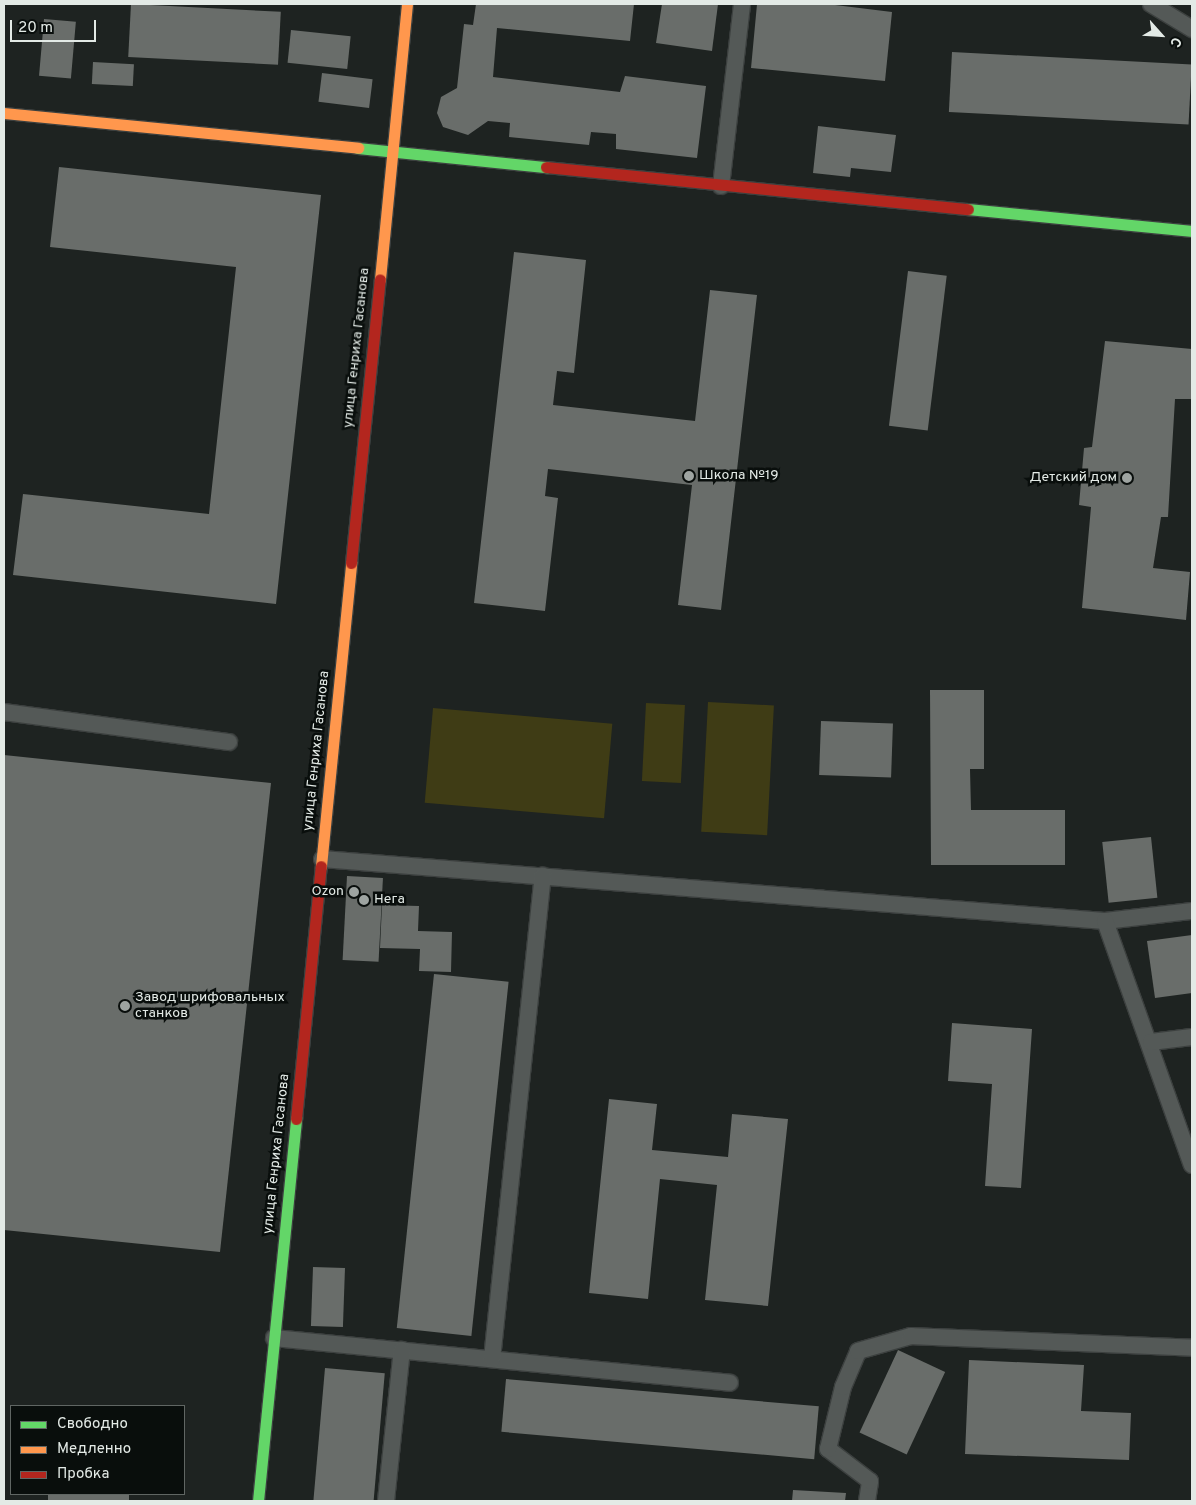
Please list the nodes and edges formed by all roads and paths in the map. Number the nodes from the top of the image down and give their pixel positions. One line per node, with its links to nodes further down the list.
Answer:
1 (407, 4): 6 (street, улица Генриха Гасанова)
2 (742, 4): 7 (lane)
3 (1151, 4): 4 (lane)
4 (1192, 29)
5 (4, 113): 6 (street)
6 (391, 153): 7 (street); 11 (street, улица Генриха Гасанова)
7 (721, 186): 8 (street)
8 (1192, 231)
9 (4, 712): 10 (lane)
10 (229, 742)
11 (322, 859): 12 (lane); 18 (street, улица Генриха Гасанова)
12 (543, 876): 14 (lane); 21 (lane)
13 (1192, 911): 14 (lane)
14 (1105, 921): 16 (lane)
15 (1192, 1036): 16 (lane)
16 (1151, 1042): 17 (lane)
17 (1192, 1165)
18 (274, 1338): 20 (lane); 23 (street, улица Генриха Гасанова)
19 (1192, 1348): 25 (lane)
20 (402, 1350): 21 (lane); 24 (lane)
21 (492, 1359): 22 (lane)
22 (730, 1383)
23 (258, 1501)
24 (386, 1501)
25 (868, 1501)

